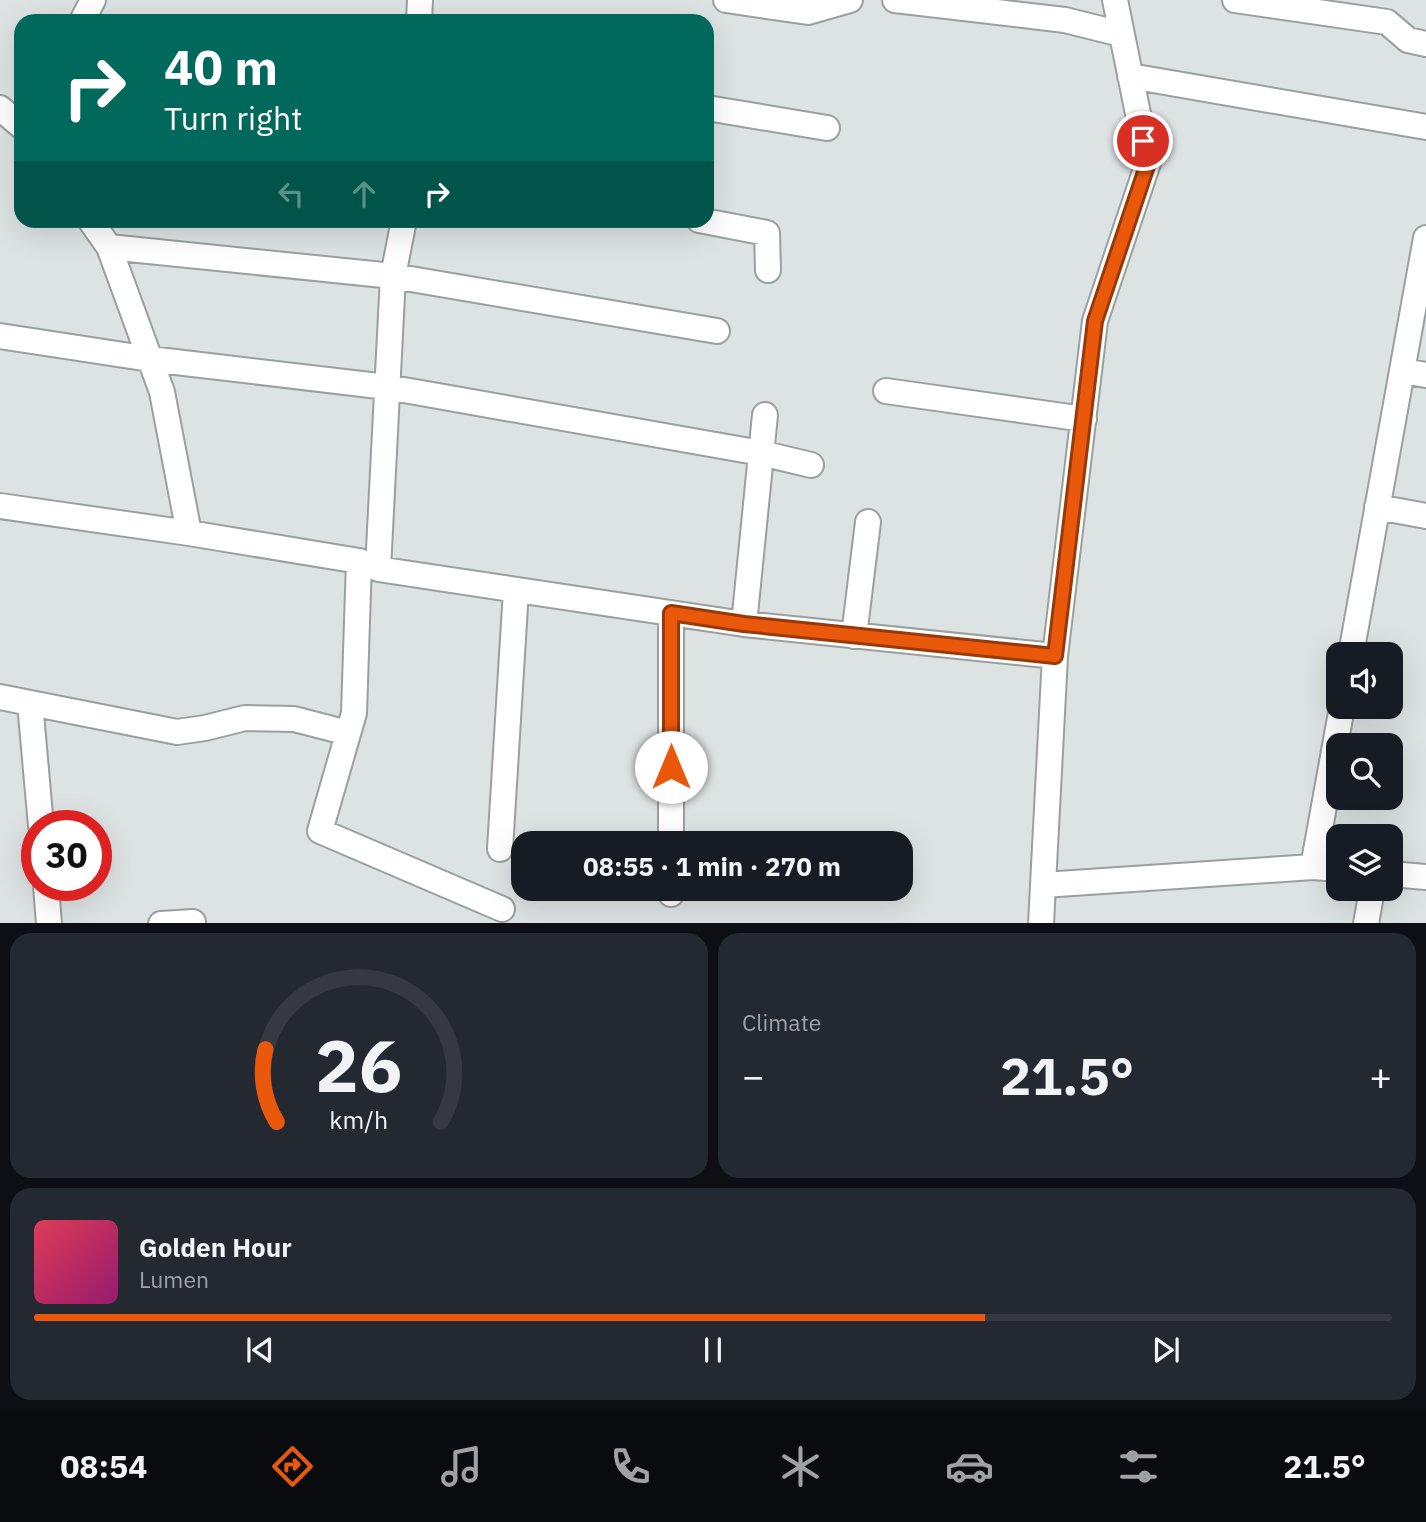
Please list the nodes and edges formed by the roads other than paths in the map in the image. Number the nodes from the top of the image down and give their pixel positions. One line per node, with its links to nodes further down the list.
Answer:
1 (726, 0): 2 (street)
2 (850, 0)
3 (895, 0): 6 (street)
4 (1115, 0): 6 (street)
5 (1235, 0): 7 (street)
6 (1121, 34): 8 (street)
7 (1426, 44)
8 (1130, 76): 12 (street); 28 (street)
9 (0, 108): 11 (street)
10 (714, 109): 13 (street)
11 (14, 120)
12 (1426, 127)
13 (827, 128)
14 (714, 223): 19 (street)
15 (96, 228): 18 (street)
16 (402, 228): 20 (street)
17 (1426, 238): 24 (street)
18 (109, 247): 20 (street); 23 (street)
19 (768, 270)
20 (393, 276): 21 (street); 25 (street)
21 (717, 331)
22 (0, 336): 23 (street)
23 (149, 359): 25 (street); 35 (street)
24 (1414, 373): 32 (street)
25 (387, 387): 29 (street); 36 (street)
26 (886, 391): 28 (street)
27 (765, 415): 29 (street)
28 (1084, 419): 42 (street)
29 (761, 453): 30 (street); 39 (street)
30 (811, 465)
31 (0, 506): 35 (street)
32 (1377, 508): 33 (street); 41 (street)
33 (1426, 516)
34 (868, 522): 40 (street)
35 (189, 533): 36 (street)
36 (368, 565): 37 (street); 46 (street)
37 (516, 590): 38 (street); 49 (street)
38 (671, 613): 39 (street); 48 (street)
39 (744, 624): 40 (street)
40 (854, 636): 42 (street)
41 (1353, 642)
42 (1055, 656): 54 (street)
43 (0, 697): 44 (street)
44 (30, 703): 46 (street); 47 (street)
45 (1340, 719): 50 (street)
46 (348, 733): 57 (street)
47 (39, 810)
48 (671, 831)
49 (500, 849)
50 (1313, 867): 51 (street); 54 (street)
51 (1326, 868)
52 (1425, 873): 53 (street)
53 (1403, 874)
54 (1043, 885): 61 (street)
55 (47, 901): 59 (street)
56 (1370, 901): 62 (street)
57 (502, 909)
58 (193, 922): 60 (street)
59 (49, 923)
60 (161, 923)
61 (1040, 923)
62 (1366, 923)

